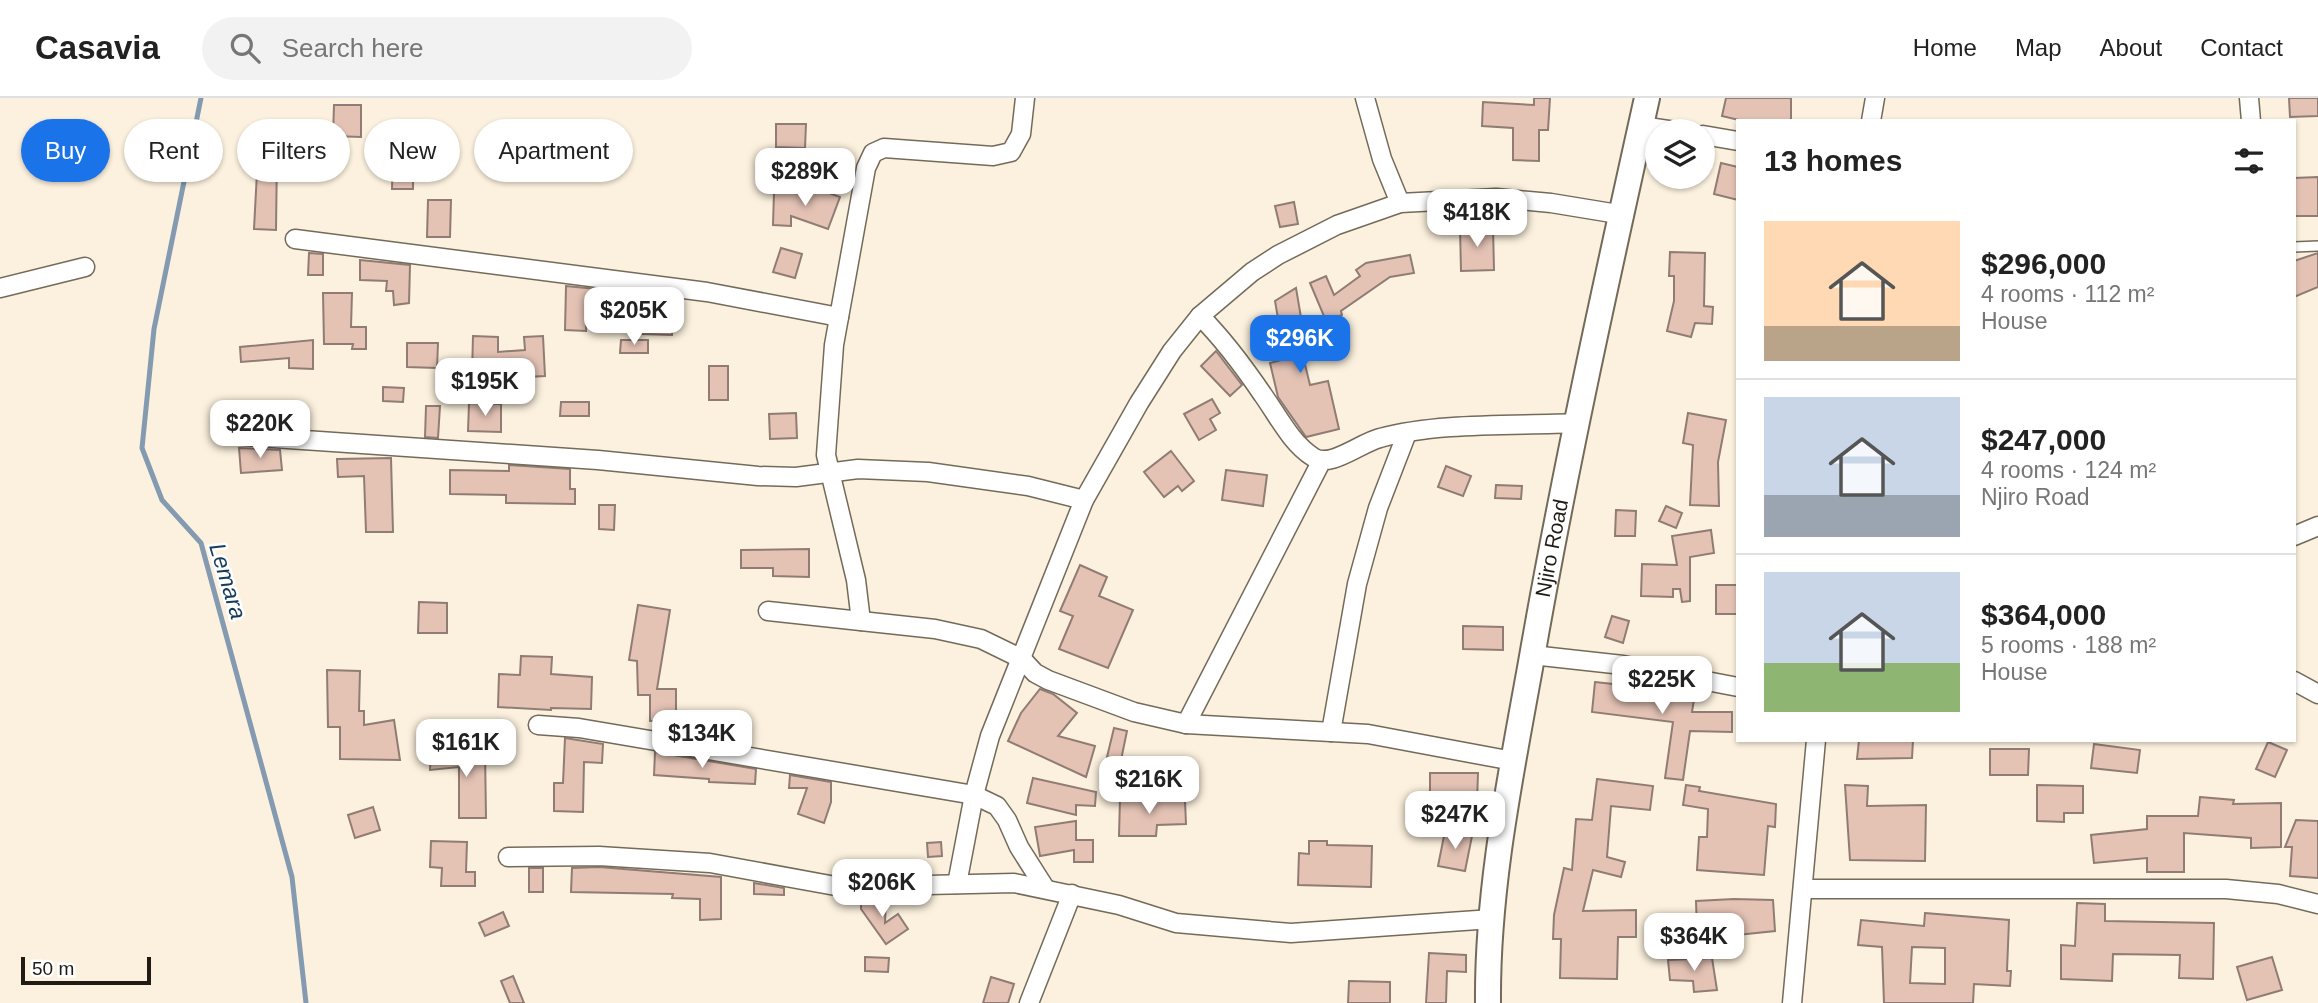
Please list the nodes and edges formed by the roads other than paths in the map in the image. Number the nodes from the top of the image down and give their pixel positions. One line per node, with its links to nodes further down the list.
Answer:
1 (1025, 98): 20 (street)
2 (1365, 98): 12 (street)
3 (1647, 98): 8 (street, Njiro Road)
4 (1875, 98): 6 (street)
5 (2249, 98): 7 (street)
6 (1871, 119)
7 (2251, 119)
8 (1641, 126): 9 (street); 13 (street, Njiro Road)
9 (1645, 127)
10 (1715, 137): 11 (street)
11 (1736, 141)
12 (1400, 202): 13 (street); 19 (street)
13 (1624, 215): 21 (street, Njiro Road)
14 (295, 239): 20 (street)
15 (2318, 246): 16 (lane)
16 (2296, 247)
17 (85, 267): 18 (street)
18 (0, 288)
19 (1200, 316): 24 (street); 26 (street)
20 (839, 317): 25 (street)
21 (1576, 423): 22 (street); 31 (street, Njiro Road)
22 (1407, 433): 24 (street); 38 (street)
23 (230, 435): 25 (street)
24 (1321, 461): 36 (street)
25 (829, 473): 26 (street); 30 (street)
26 (1084, 500): 32 (street)
27 (2318, 526): 28 (street)
28 (2296, 535)
29 (768, 611): 30 (street)
30 (861, 621): 32 (street)
31 (1532, 655): 34 (street); 40 (street, Njiro Road)
32 (1022, 659): 36 (street); 41 (street)
33 (2296, 682): 35 (street)
34 (1736, 687)
35 (2318, 694)
36 (1186, 724): 38 (street)
37 (538, 725): 41 (street)
38 (1331, 732): 40 (street)
39 (1816, 742): 45 (street)
40 (1513, 761): 48 (street, Njiro Road)
41 (974, 795): 43 (street); 44 (street)
42 (508, 857): 43 (street)
43 (957, 884): 44 (street)
44 (1045, 888): 46 (street)
45 (1802, 889): 47 (street); 51 (street)
46 (1072, 894): 48 (street); 49 (street)
47 (2318, 904)
48 (1492, 919): 50 (street, Njiro Road)
49 (1029, 1003)
50 (1488, 1003)
51 (1791, 1003)

